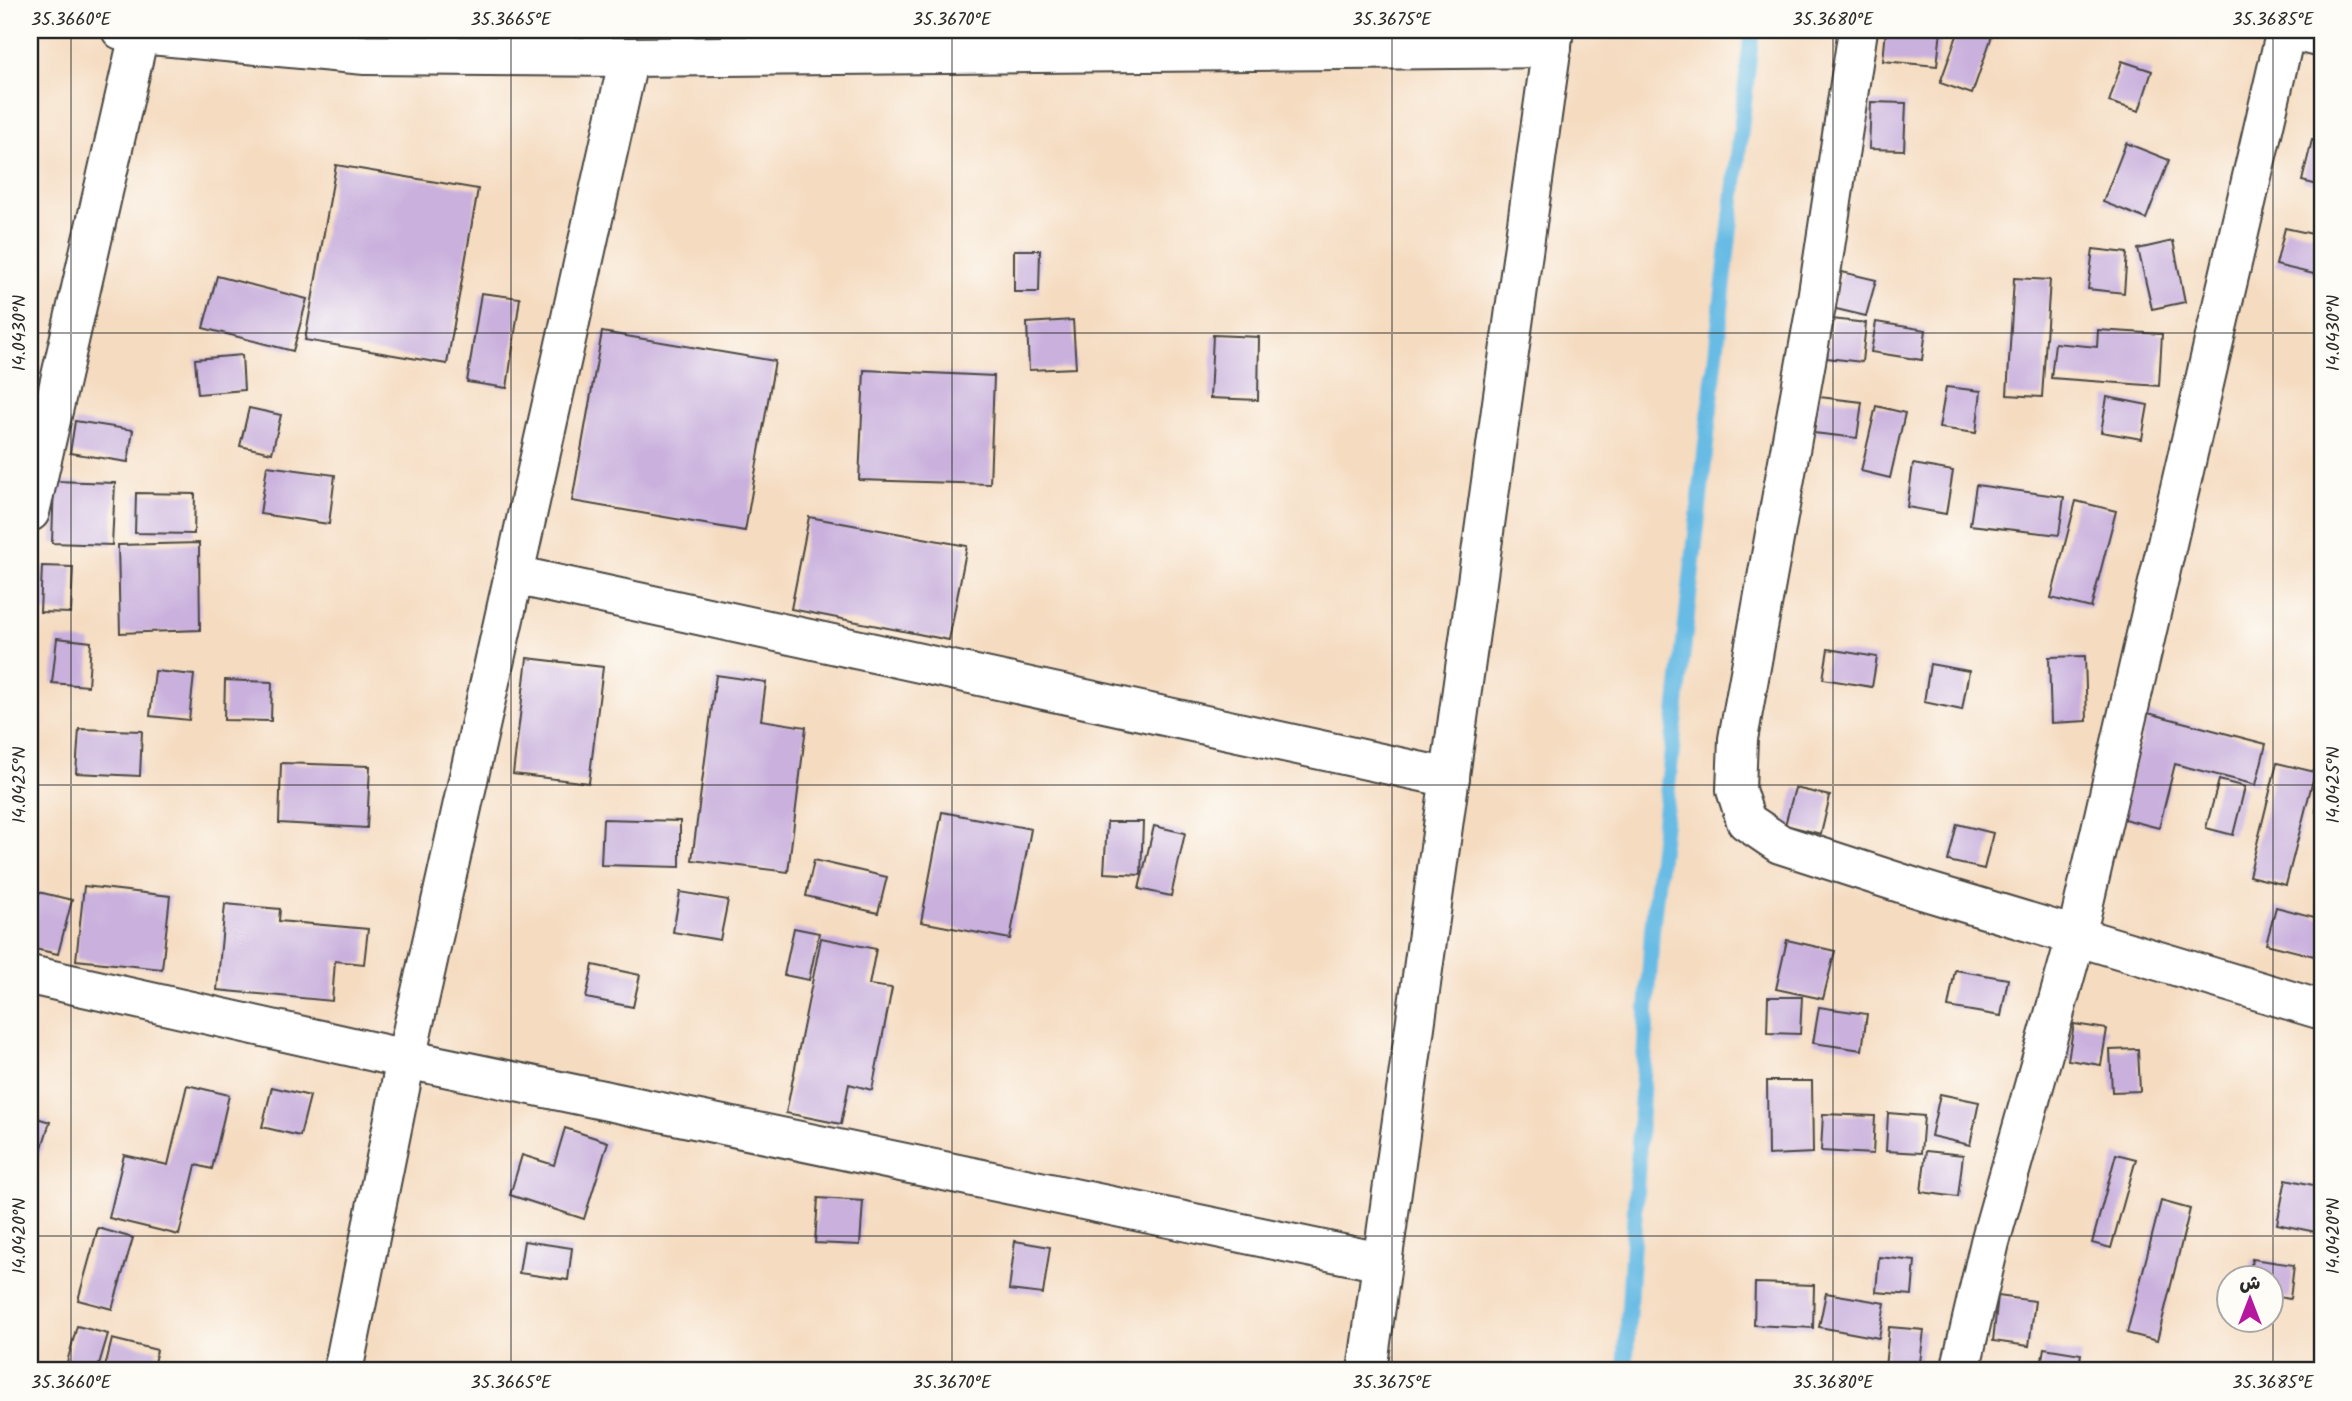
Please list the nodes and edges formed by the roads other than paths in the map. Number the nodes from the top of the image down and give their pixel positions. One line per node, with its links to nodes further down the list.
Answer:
1 (1858, 30): 10 (street)
2 (2288, 30): 4 (street); 10 (street)
3 (134, 31): 6 (street); 7 (street)
4 (2322, 38)
5 (1553, 39): 6 (street); 9 (street)
6 (629, 57): 8 (street)
7 (30, 512)
8 (514, 575): 9 (street); 13 (street)
9 (1450, 778): 14 (street)
10 (2076, 937): 12 (street); 17 (street)
11 (30, 975): 13 (street)
12 (2322, 1010)
13 (406, 1059): 14 (street); 15 (street)
14 (1381, 1262): 16 (street)
15 (343, 1371)
16 (1367, 1371)
17 (1960, 1371)

